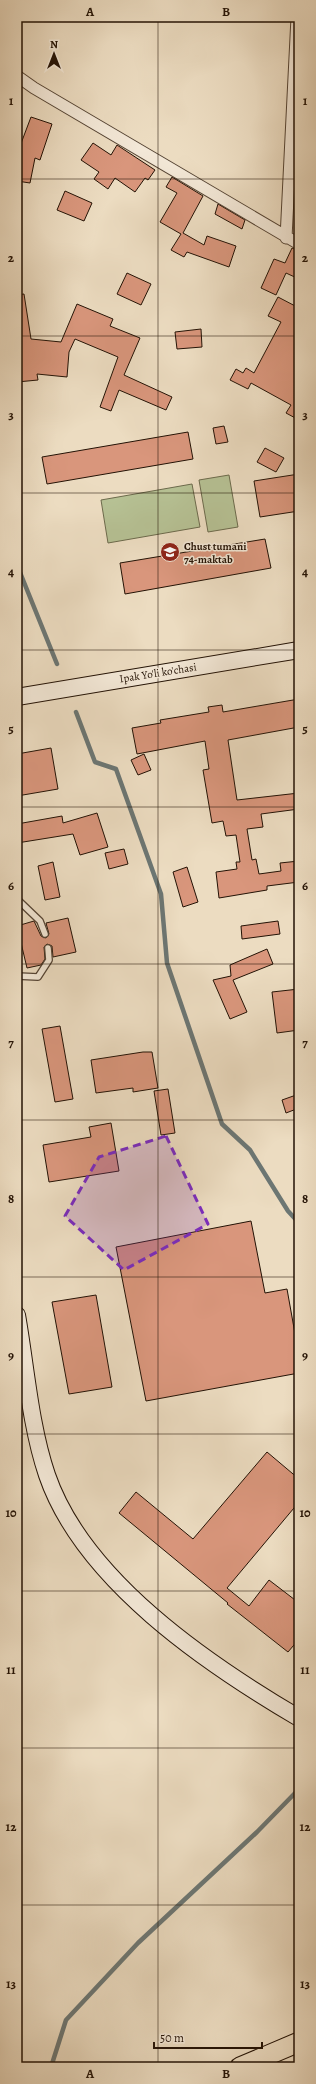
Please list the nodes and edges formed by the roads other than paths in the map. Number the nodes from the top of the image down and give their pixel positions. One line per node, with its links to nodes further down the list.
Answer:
1 (298, 17): 3 (street)
2 (17, 76): 3 (street)
3 (286, 238): 4 (street)
4 (299, 244)
5 (299, 650): 6 (main road, Ipak Yo'li ko'chasi)
6 (18, 694)
7 (17, 899): 8 (lane)
8 (45, 934)
9 (48, 948): 10 (lane)
10 (17, 976)
11 (17, 1314): 12 (main road)
12 (299, 1718)
13 (299, 2042): 15 (highway)
14 (299, 2046): 15 (highway)
15 (267, 2056): 16 (highway)
16 (240, 2067)

